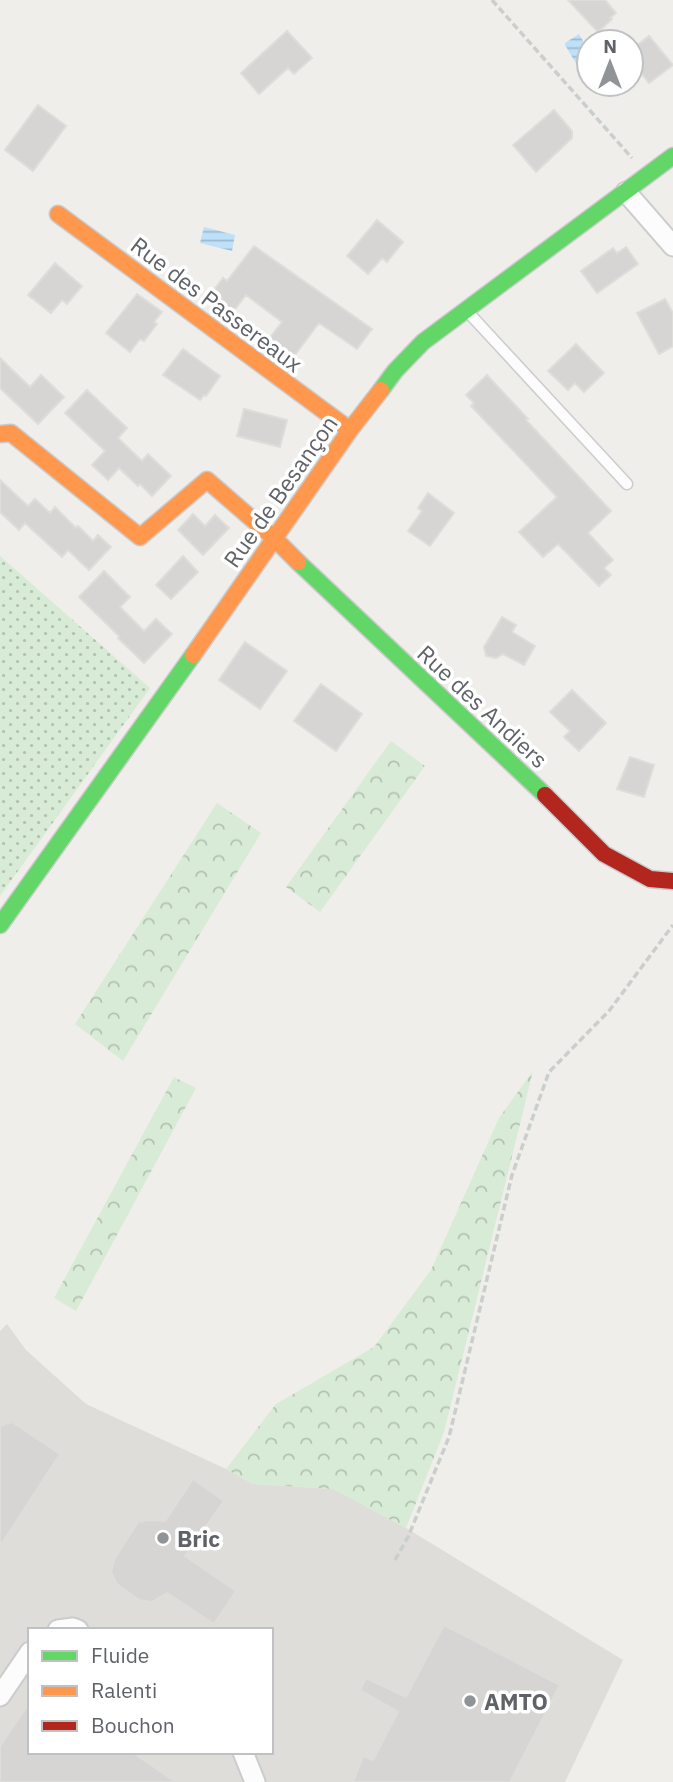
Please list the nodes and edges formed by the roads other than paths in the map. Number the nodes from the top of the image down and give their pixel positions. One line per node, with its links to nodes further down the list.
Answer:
1 (673, 156): 2 (street, Rue de Besançon)
2 (626, 192): 4 (street); 5 (street, Rue de Besançon)
3 (58, 214): 6 (street, Rue des Passereaux)
4 (673, 246)
5 (466, 310): 6 (street, Rue de Besançon); 8 (lane)
6 (350, 430): 9 (street, Rue de Besançon)
7 (0, 434): 9 (street, Rue des Andiers)
8 (627, 484)
9 (275, 539): 10 (street, Rue des Andiers); 11 (street, Rue de Besançon)
10 (673, 881)
11 (0, 925)
12 (28, 1655): 13 (street)
13 (0, 1696)
14 (244, 1754): 15 (street)
15 (255, 1782)

